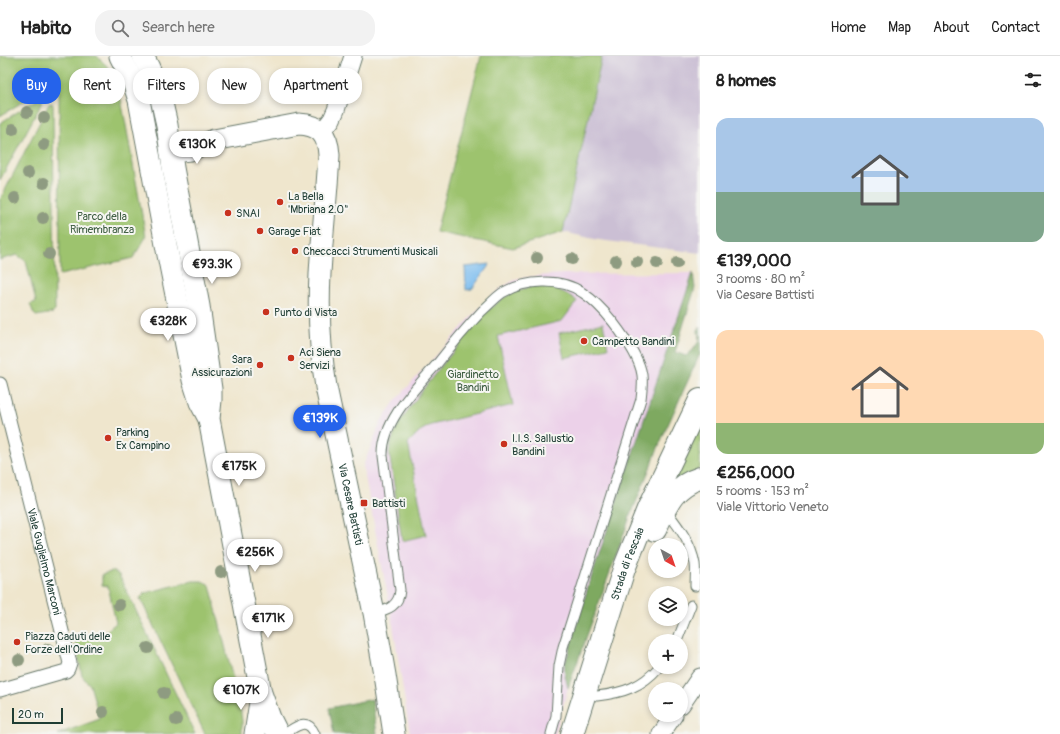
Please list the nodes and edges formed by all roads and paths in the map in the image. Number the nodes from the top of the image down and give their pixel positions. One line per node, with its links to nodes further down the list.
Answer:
1 (120, 56): 11 (street)
2 (132, 56): 8 (street)
3 (143, 56): 5 (street)
4 (353, 56): 6 (street)
5 (167, 125): 7 (street); 8 (street)
6 (322, 132): 7 (street); 16 (street, Via Cesare Battisti)
7 (214, 140): 8 (street)
8 (171, 152): 11 (street)
9 (0, 384): 20 (street, Viale Guglielmo Marconi)
10 (700, 400): 31 (main road, Strada di Pescaia)
11 (209, 419): 21 (street)
12 (700, 478): 13 (main road, Strada di Pescaia)
13 (665, 509): 14 (lane); 23 (main road, Strada di Pescaia)
14 (695, 586)
15 (692, 605): 17 (lane)
16 (374, 613): 29 (street, Via Cesare Battisti); 30 (lane)
17 (680, 634)
18 (653, 674): 23 (lane)
19 (700, 677): 22 (street)
20 (0, 690)
21 (261, 694): 25 (street); 26 (street)
22 (688, 695)
23 (598, 696): 32 (main road, Strada di Pescaia)
24 (669, 722): 33 (street)
25 (272, 729)
26 (255, 734)
27 (284, 734): 28 (lane)
28 (315, 734)
29 (394, 734)
30 (551, 734)
31 (572, 734)
32 (586, 734)
33 (661, 734)

